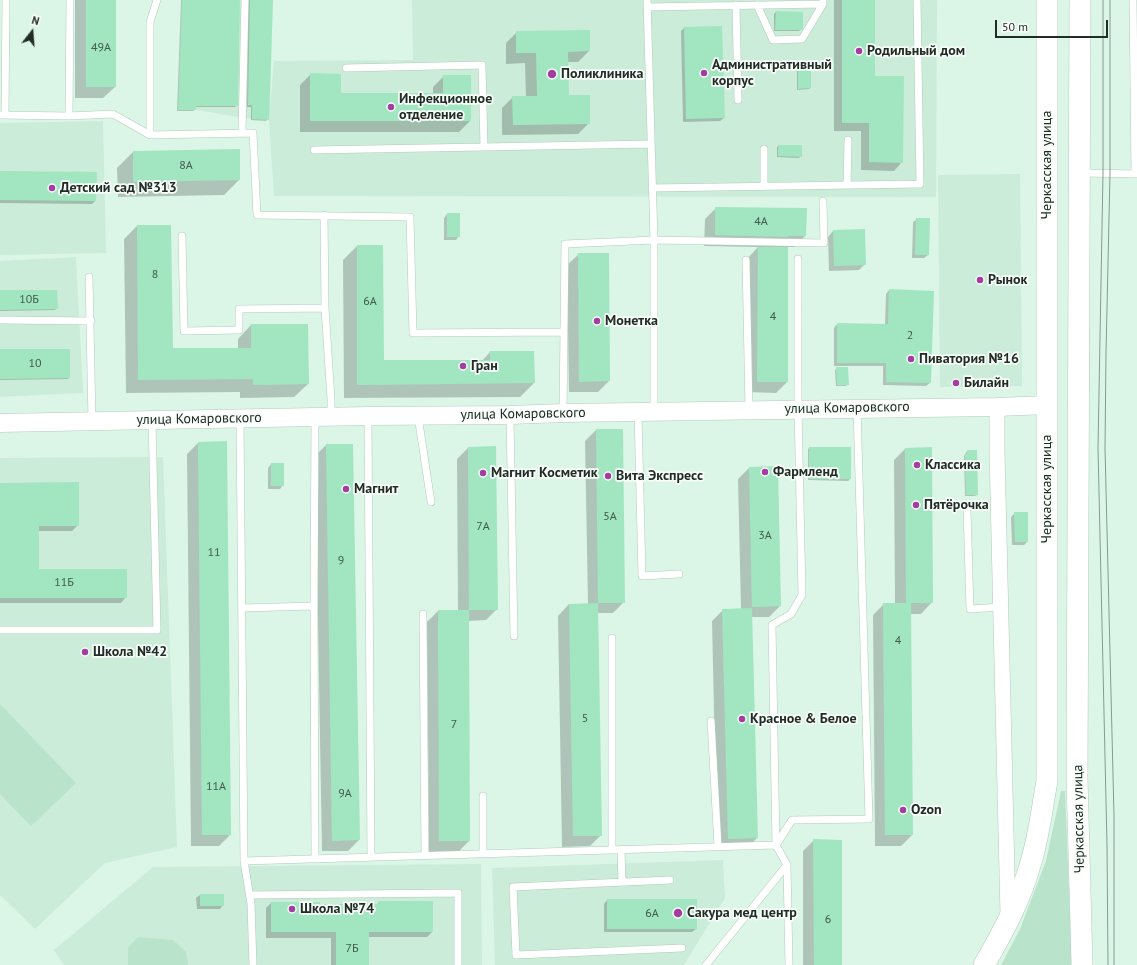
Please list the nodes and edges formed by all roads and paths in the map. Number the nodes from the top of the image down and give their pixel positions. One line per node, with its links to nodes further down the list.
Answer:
1 (6, 0): 15 (lane)
2 (70, 0): 16 (lane)
3 (157, 0): 18 (lane)
4 (245, 0): 17 (lane)
5 (916, 0): 26 (lane)
6 (1047, 0): 41 (main road, Черкасская улица)
7 (1080, 0): 24 (main road, Черкасская улица)
8 (1133, 0): 25 (lane)
9 (823, 2): 12 (lane); 12 (lane)
10 (647, 3): 11 (lane); 20 (lane)
11 (736, 5): 12 (lane); 14 (lane)
12 (757, 5)
13 (346, 68): 21 (lane)
14 (738, 100)
15 (2, 115): 16 (lane)
16 (69, 116): 18 (lane)
17 (242, 133): 18 (lane); 30 (lane)
18 (150, 135)
19 (848, 140): 26 (lane)
20 (651, 144): 21 (lane); 28 (lane)
21 (484, 147): 23 (lane)
22 (764, 149): 27 (lane)
23 (314, 150)
24 (1080, 173): 25 (lane); 40 (main road, Черкасская улица)
25 (1136, 174)
26 (847, 185): 27 (lane)
27 (764, 186): 28 (lane)
28 (652, 188): 32 (lane)
29 (823, 201): 32 (lane)
30 (324, 215): 36 (lane); 39 (lane)
31 (182, 236): 36 (lane)
32 (654, 240): 39 (lane); 46 (lane)
33 (798, 259): 44 (lane)
34 (746, 260): 45 (lane)
35 (90, 277): 38 (lane)
36 (326, 308): 51 (lane)
37 (0, 320): 38 (lane)
38 (91, 321): 54 (lane)
39 (564, 332): 47 (lane)
40 (1079, 404): 41 (main road); 88 (main road, Черкасская улица)
41 (1047, 405): 42 (street, улица Комаровского); 81 (main road, Черкасская улица)
42 (997, 407): 43 (street, улица Комаровского); 60 (street)
43 (857, 408): 44 (street, улица Комаровского); 68 (lane)
44 (798, 409): 45 (street, улица Комаровского); 68 (lane)
45 (749, 410): 46 (street, улица Комаровского)
46 (646, 412): 47 (street, улица Комаровского); 58 (lane)
47 (562, 413): 48 (street, улица Комаровского)
48 (510, 415): 50 (street, улица Комаровского); 64 (lane)
49 (368, 416): 50 (street, улица Комаровского); 51 (street, улица Комаровского); 74 (lane)
50 (418, 416): 56 (lane)
51 (323, 417): 52 (street, улица Комаровского); 59 (lane)
52 (240, 419): 53 (street, улица Комаровского); 61 (lane)
53 (152, 420): 54 (street, улица Комаровского); 63 (lane)
54 (92, 421): 55 (street, улица Комаровского)
55 (0, 422)
56 (431, 502)
57 (967, 509): 60 (lane)
58 (679, 574)
59 (314, 606): 61 (lane); 75 (lane)
60 (1001, 607): 81 (street)
61 (242, 608): 76 (lane)
62 (422, 614): 73 (lane)
63 (0, 630)
64 (514, 636)
65 (612, 638): 71 (lane)
66 (711, 721): 69 (lane)
67 (483, 796): 72 (lane)
68 (776, 845): 69 (lane); 77 (lane)
69 (718, 846): 70 (lane)
70 (621, 849): 71 (lane); 79 (lane)
71 (612, 850): 72 (lane)
72 (483, 854): 73 (lane)
73 (425, 855): 74 (lane)
74 (371, 857): 75 (lane)
75 (314, 859): 76 (lane)
76 (244, 861): 80 (lane)
77 (787, 865): 85 (lane); 86 (lane)
78 (670, 880): 79 (lane)
79 (622, 882): 82 (lane)
80 (250, 895): 83 (lane); 84 (lane)
81 (1008, 921): 87 (main road, Черкасская улица)
82 (682, 948)
83 (253, 965)
84 (458, 965)
85 (706, 965)
86 (789, 965)
87 (984, 965)
88 (1082, 965)

